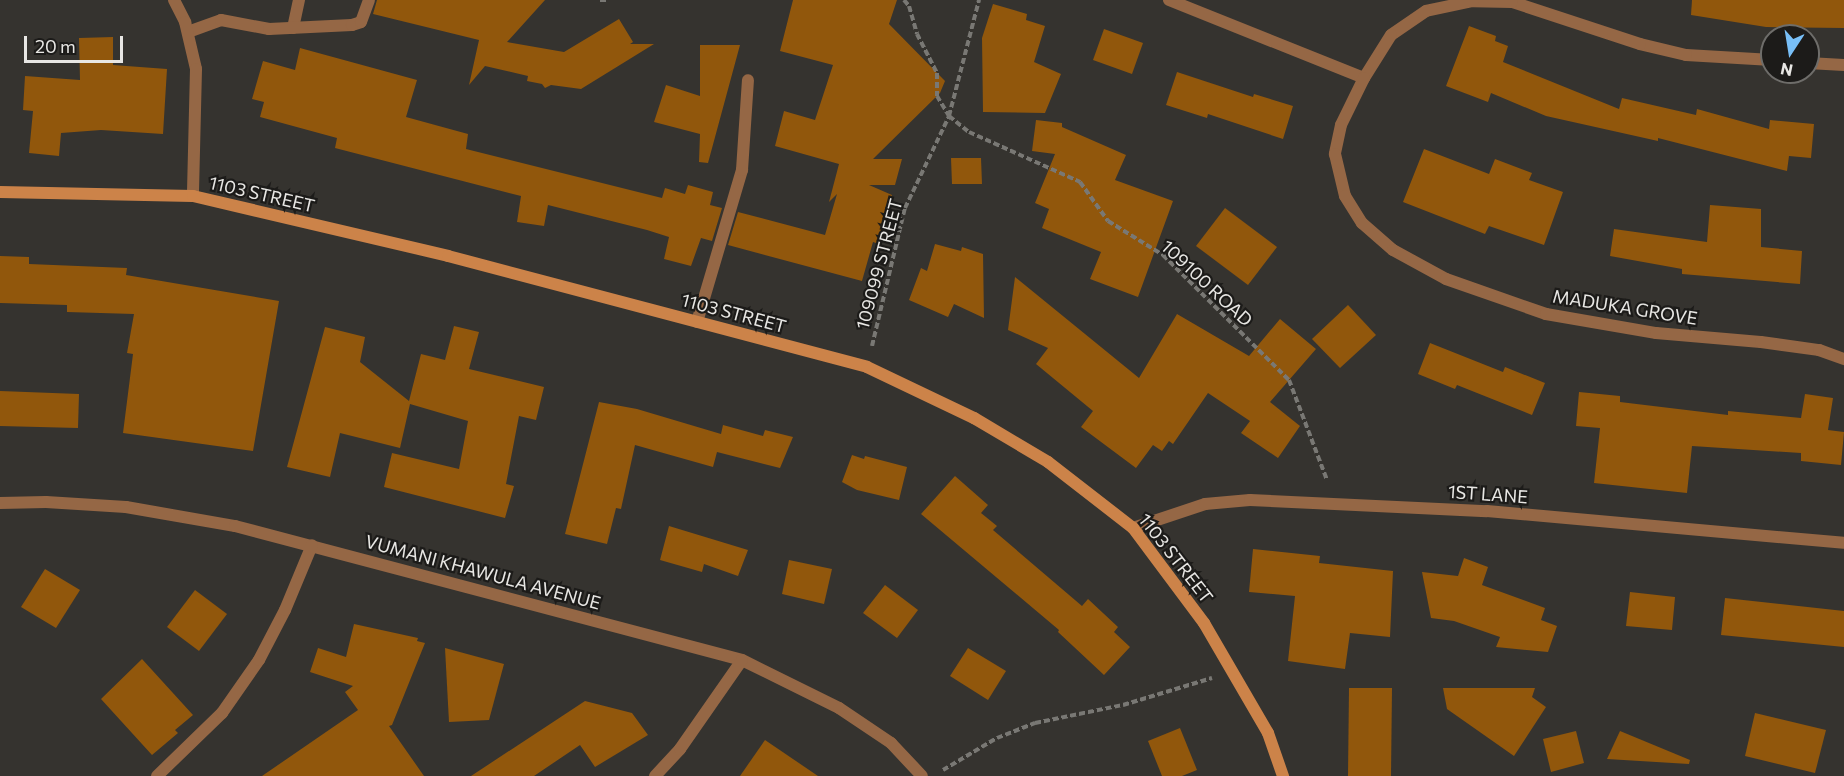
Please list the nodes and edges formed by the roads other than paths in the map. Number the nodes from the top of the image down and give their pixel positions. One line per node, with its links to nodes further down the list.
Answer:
1 (174, 0): 7 (street)
2 (299, 0): 6 (street)
3 (369, 0): 6 (street)
4 (1168, 0): 11 (street)
5 (1512, 1): 8 (street, MADUKA GROVE); 11 (street, MADUKA GROVE)
6 (293, 28): 7 (street)
7 (188, 32): 14 (street)
8 (1760, 59)
9 (1820, 64): 10 (street)
10 (1844, 65)
11 (1364, 78): 16 (street, MADUKA GROVE)
12 (748, 80): 15 (street)
13 (0, 192): 14 (street, 1103 STREET)
14 (193, 196): 15 (street, 1103 STREET)
15 (697, 322): 18 (street, 1103 STREET)
16 (1844, 358)
17 (0, 503): 20 (street, VUMANI KHAWULA AVENUE)
18 (1133, 528): 19 (street, 1ST LANE); 25 (street, 1103 STREET)
19 (1844, 543)
20 (312, 545): 21 (street, VUMANI KHAWULA AVENUE); 22 (street)
21 (742, 660): 23 (street); 24 (street, VUMANI KHAWULA AVENUE)
22 (157, 776)
23 (656, 776)
24 (922, 776)
25 (1283, 776)

